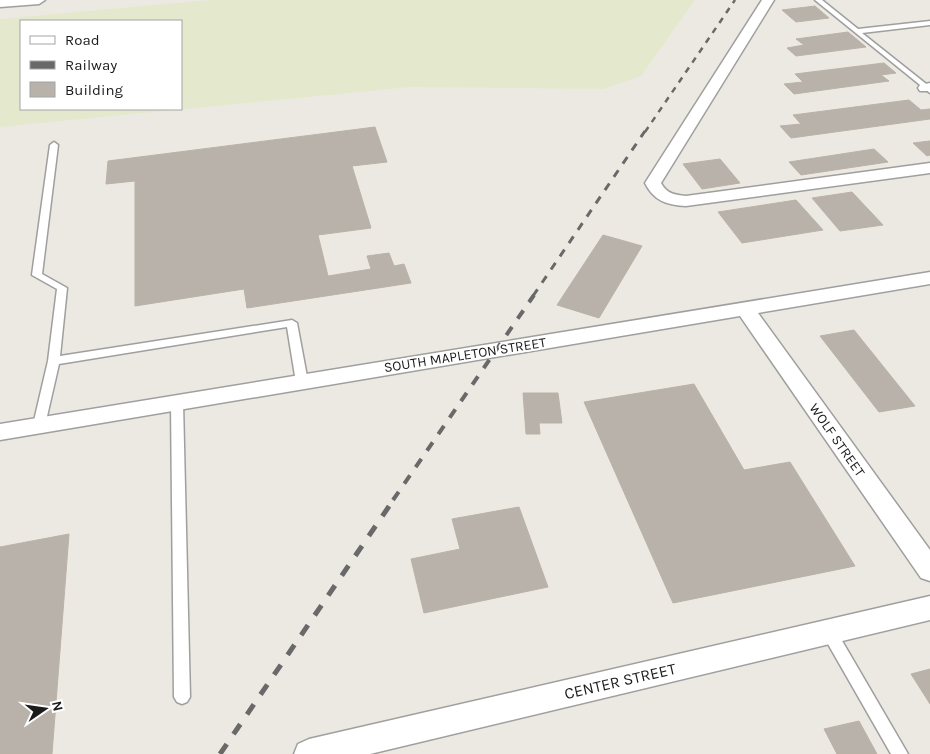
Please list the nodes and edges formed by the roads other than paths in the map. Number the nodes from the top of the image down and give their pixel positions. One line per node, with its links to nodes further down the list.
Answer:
1 (39, 0): 4 (street)
2 (768, 0): 9 (street)
3 (818, 0): 6 (lane)
4 (0, 3)
5 (930, 23): 6 (lane)
6 (858, 32): 7 (lane)
7 (928, 89)
8 (54, 145): 12 (lane)
9 (930, 168)
10 (930, 278): 11 (street, SOUTH MAPLETON STREET)
11 (745, 309): 13 (street, SOUTH MAPLETON STREET); 17 (street, WOLF STREET)
12 (54, 361): 13 (lane); 15 (lane)
13 (302, 382): 14 (street, SOUTH MAPLETON STREET)
14 (177, 403): 15 (street, SOUTH MAPLETON STREET); 20 (lane)
15 (39, 425): 16 (street, SOUTH MAPLETON STREET)
16 (0, 432)
17 (930, 570)
18 (930, 608): 19 (street, CENTER STREET)
19 (829, 632): 21 (street, CENTER STREET); 22 (lane)
20 (182, 697)
21 (309, 754)
22 (900, 754)

